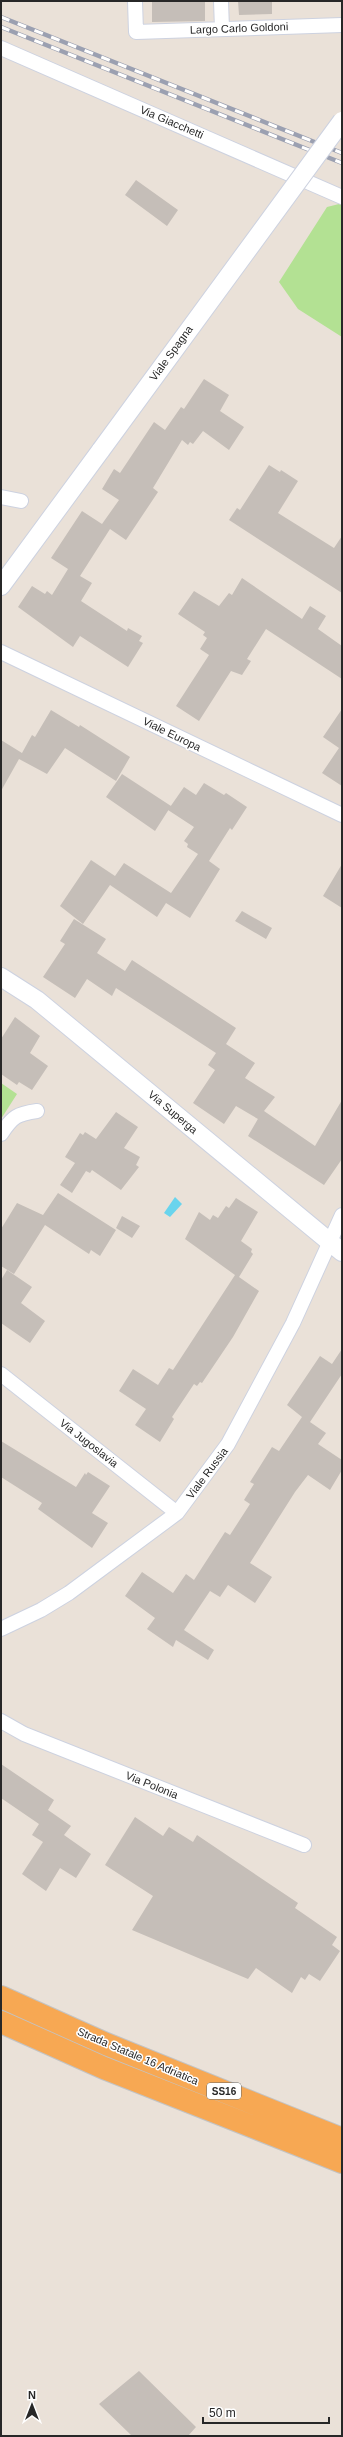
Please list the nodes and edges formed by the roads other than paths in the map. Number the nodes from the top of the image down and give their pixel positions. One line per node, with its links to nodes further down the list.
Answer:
1 (135, 1): 4 (street, Largo Carlo Goldoni)
2 (221, 1): 4 (street)
3 (342, 25): 4 (street, Largo Carlo Goldoni)
4 (222, 29)
5 (1, 48): 7 (street, Via Giacchetti)
6 (342, 121): 10 (street, Viale Spagna, bridge)
7 (342, 197)
8 (1, 497): 9 (street)
9 (22, 501)
10 (1, 586)
11 (1, 652): 12 (street, Viale Europa)
12 (342, 815)
13 (1, 978): 17 (street, Via Superga)
14 (37, 1111): 15 (street)
15 (1, 1134)
16 (342, 1215): 17 (street, Viale Russia)
17 (336, 1248): 19 (street, Viale Russia)
18 (1, 1374): 19 (street, Via Jugoslavia)
19 (177, 1513): 20 (street, Viale Russia)
20 (1, 1629)
21 (1, 1721): 22 (street, Via Polonia)
22 (304, 1845)
23 (1, 1997): 25 (highway, Strada Statale 16 Adriatica / SS16)
24 (1, 2022): 26 (highway, Strada Statale 16 Adriatica / SS16)
25 (342, 2139)
26 (342, 2162)

